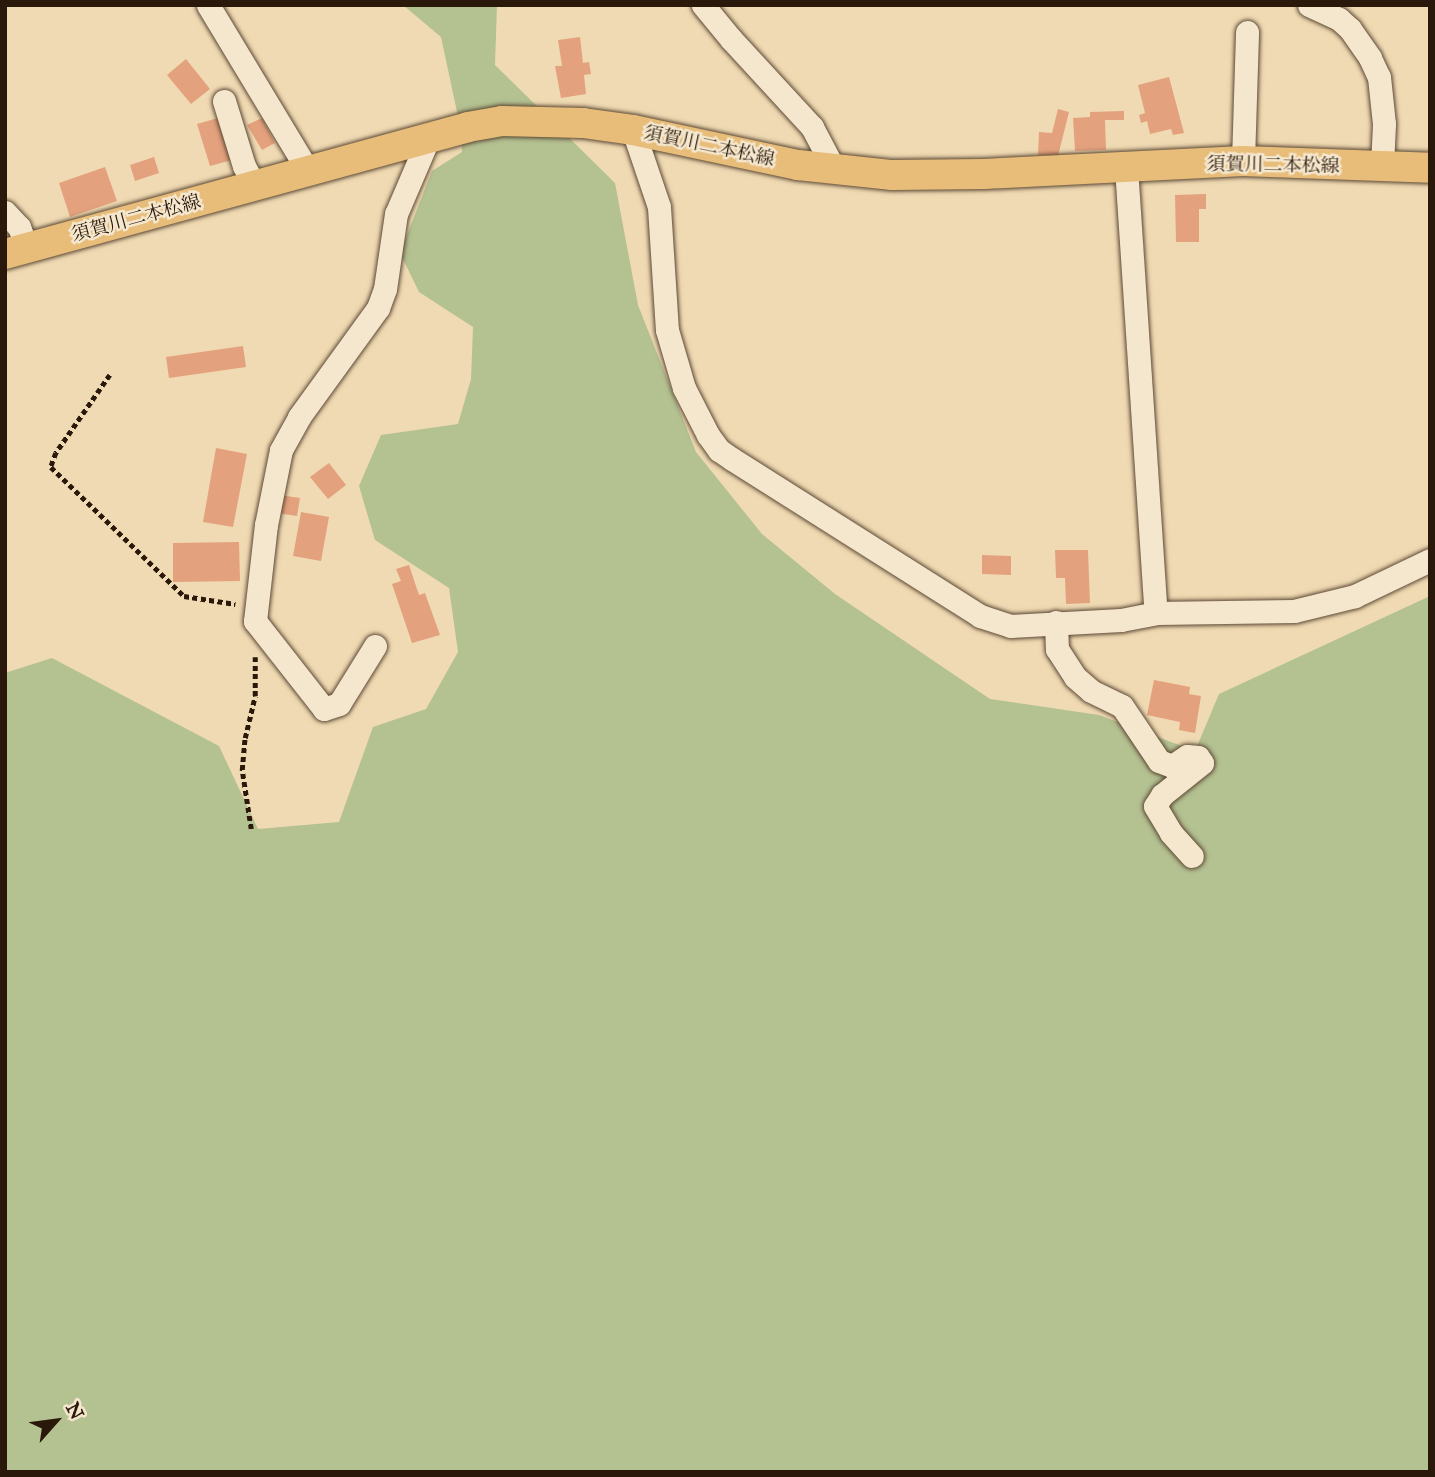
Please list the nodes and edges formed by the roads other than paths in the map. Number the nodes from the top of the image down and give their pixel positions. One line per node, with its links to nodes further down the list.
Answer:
1 (208, 5): 13 (street)
2 (703, 5): 9 (street)
3 (1320, 7): 11 (street)
4 (1247, 32): 8 (street)
5 (224, 101): 14 (street)
6 (633, 130): 7 (main road, 須賀川二本松線); 9 (main road, 須賀川二本松線); 19 (street)
7 (429, 137): 13 (main road, 須賀川二本松線); 20 (street)
8 (1243, 161): 10 (main road, 須賀川二本松線); 11 (main road, 須賀川二本松線)
9 (833, 167): 10 (main road, 須賀川二本松線)
10 (1126, 167): 18 (street)
11 (1382, 167): 12 (main road, 須賀川二本松線)
12 (1430, 168)
13 (308, 171): 14 (main road, 須賀川二本松線)
14 (255, 186): 16 (main road, 須賀川二本松線)
15 (5, 212): 16 (street)
16 (16, 251)
17 (1430, 560): 18 (street)
18 (1156, 613): 19 (street)
19 (1056, 622): 21 (street)
20 (375, 646)
21 (1192, 856)

